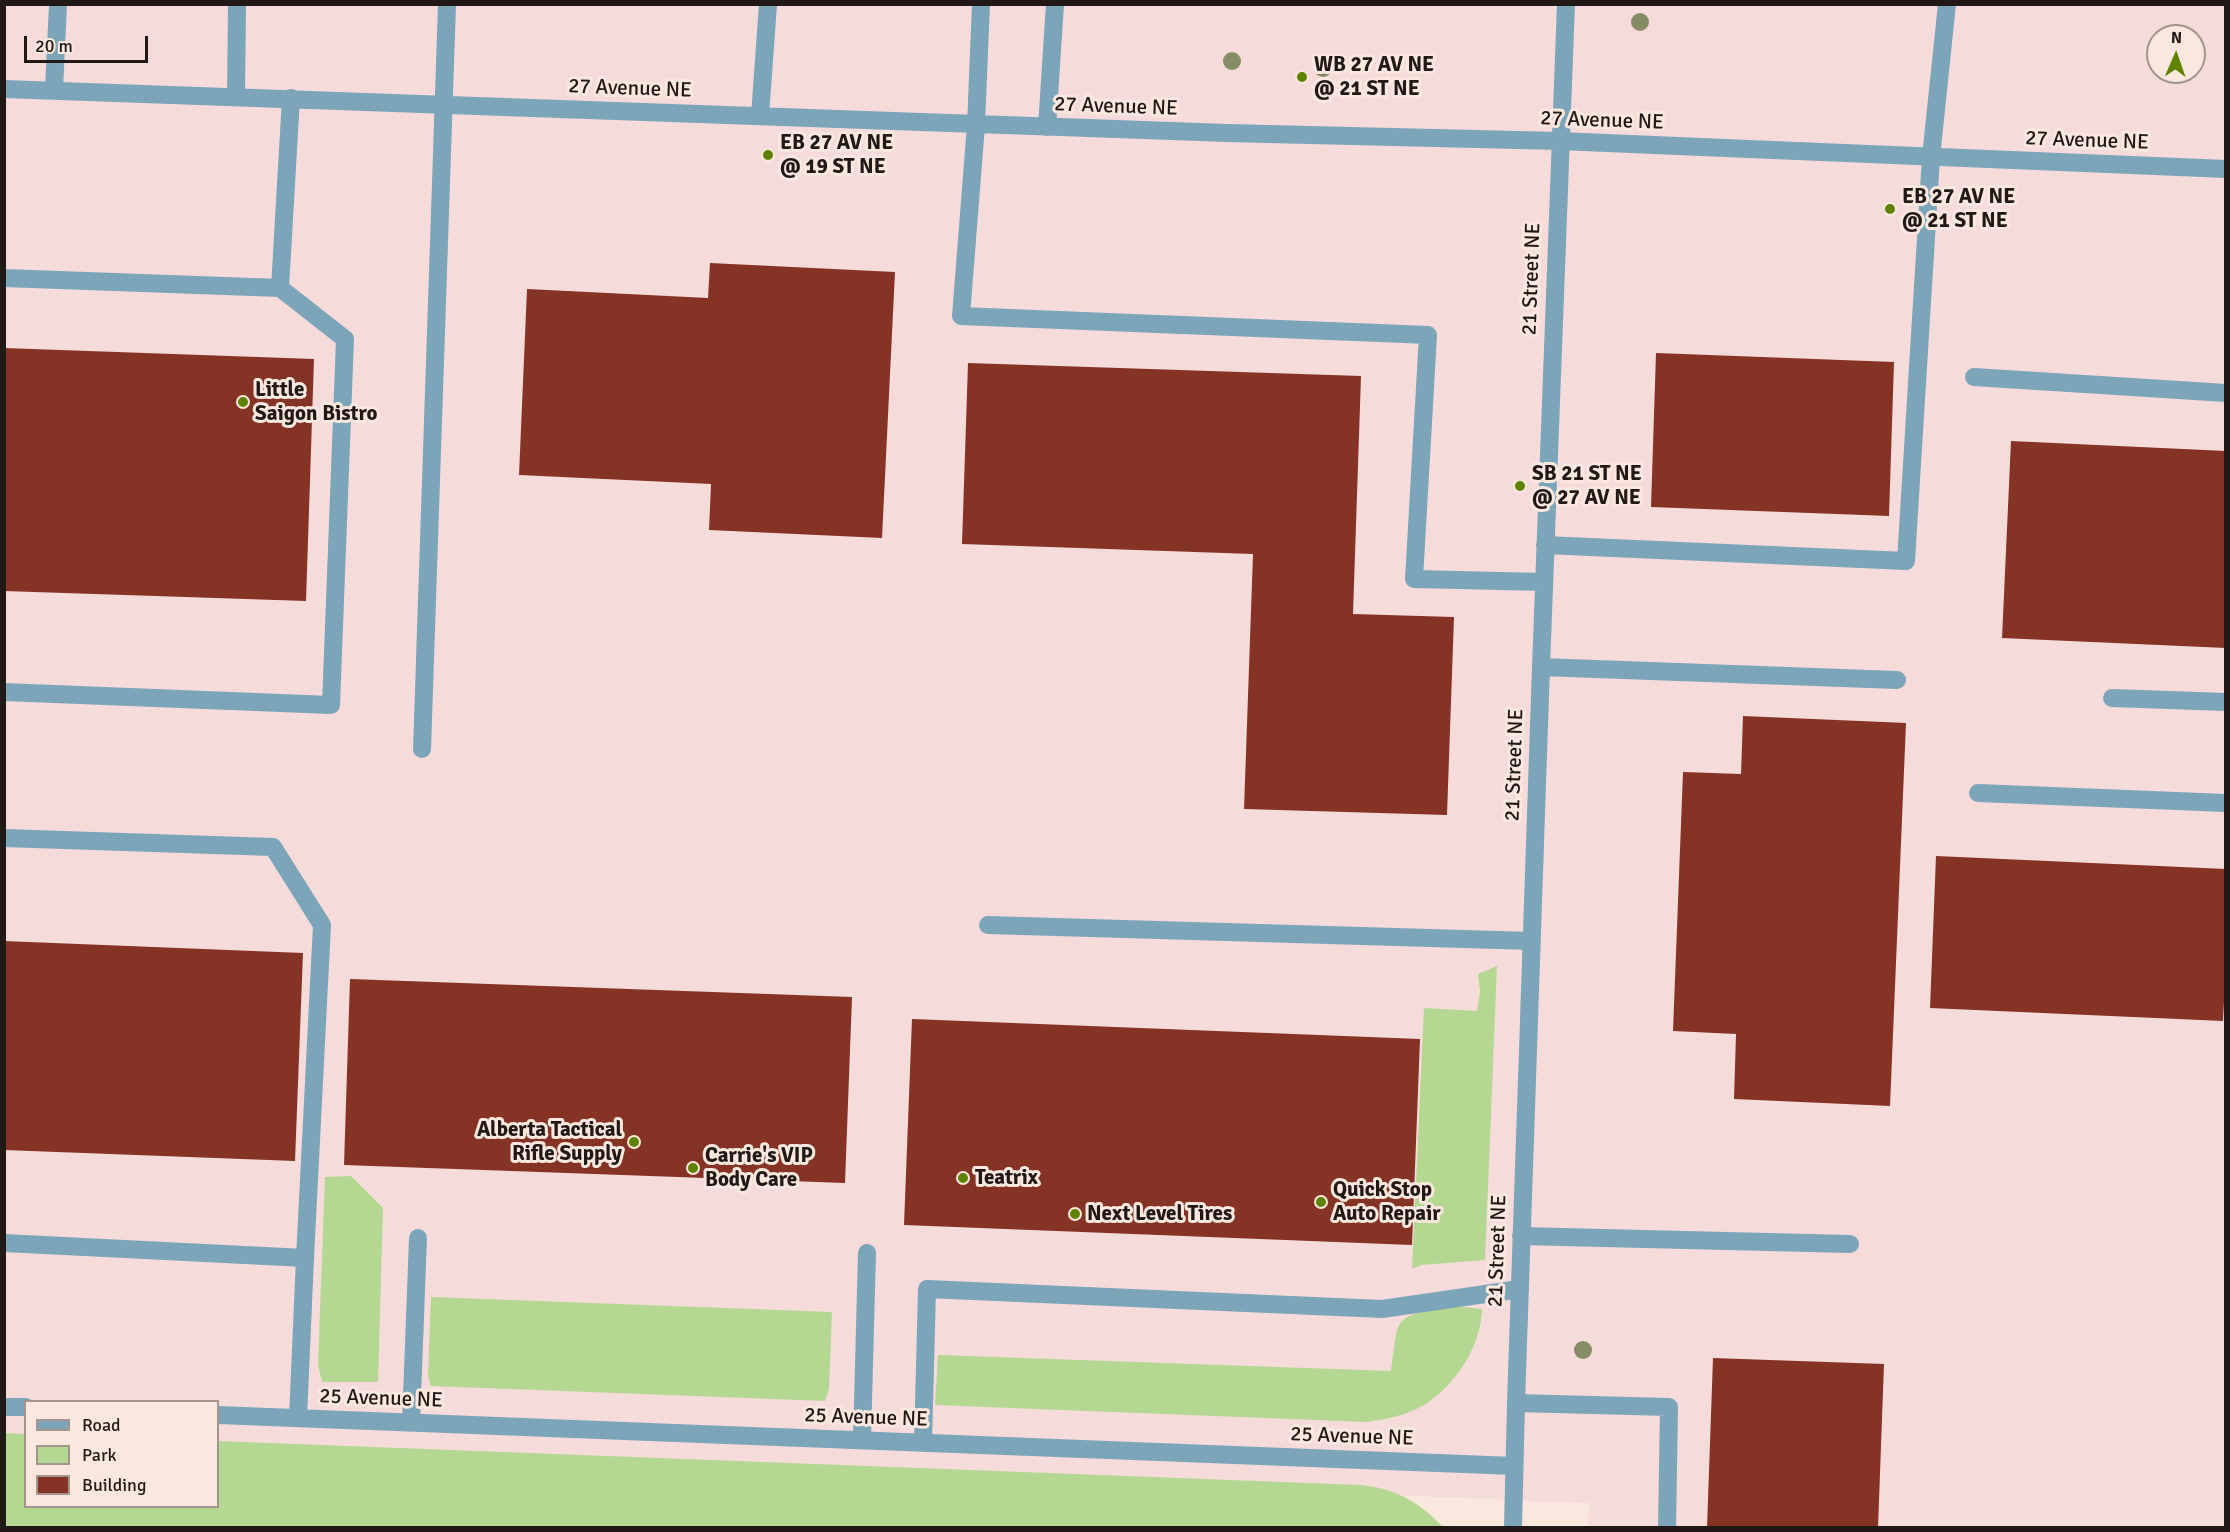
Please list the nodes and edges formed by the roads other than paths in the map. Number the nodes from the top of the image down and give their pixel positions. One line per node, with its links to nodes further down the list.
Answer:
1 (58, 4): 10 (street)
2 (237, 4): 11 (street)
3 (447, 4): 13 (street)
4 (768, 4): 14 (street)
5 (981, 4): 15 (street)
6 (1055, 4): 16 (street)
7 (1566, 4): 17 (street, 21 Street NE)
8 (1947, 4): 18 (street)
9 (4, 89): 10 (street, 27 Avenue NE)
10 (54, 90): 11 (street, 27 Avenue NE)
11 (236, 97): 12 (street, 27 Avenue NE)
12 (291, 98): 13 (street, 27 Avenue NE); 21 (street)
13 (444, 103): 14 (street, 27 Avenue NE); 31 (street)
14 (760, 117): 15 (street, 27 Avenue NE)
15 (976, 125): 16 (street, 27 Avenue NE); 25 (street)
16 (1047, 127): 17 (street, 27 Avenue NE)
17 (1559, 141): 18 (street, 27 Avenue NE); 24 (street, 21 Street NE)
18 (1930, 157): 19 (street, 27 Avenue NE); 24 (street)
19 (2226, 169)
20 (4, 278): 21 (street)
21 (280, 288): 28 (street)
22 (1974, 377): 23 (street)
23 (2226, 393)
24 (1545, 545): 25 (street, 21 Street NE)
25 (1544, 582): 26 (street, 21 Street NE)
26 (1541, 667): 27 (street); 36 (street, 21 Street NE)
27 (1897, 680)
28 (4, 692)
29 (2112, 698): 30 (street)
30 (2226, 702)
31 (422, 749)
32 (1978, 793): 33 (street)
33 (2226, 802)
34 (4, 838): 42 (street)
35 (988, 925): 36 (street)
36 (1532, 941): 37 (street, 21 Street NE)
37 (1521, 1236): 40 (street); 43 (street, 21 Street NE)
38 (418, 1238): 49 (street)
39 (4, 1243): 42 (street)
40 (1850, 1244)
41 (867, 1254): 50 (street)
42 (305, 1258): 48 (street)
43 (1520, 1289): 44 (street, 21 Street NE); 51 (street)
44 (1516, 1402): 52 (street, 21 Street NE); 54 (street)
45 (4, 1407): 46 (street)
46 (24, 1407)
47 (219, 1415): 48 (street, 25 Avenue NE)
48 (298, 1418): 49 (street, 25 Avenue NE)
49 (411, 1423): 50 (street, 25 Avenue NE)
50 (862, 1440): 51 (street, 25 Avenue NE)
51 (923, 1443): 52 (street, 25 Avenue NE)
52 (1514, 1466): 53 (street, 21 Street NE)
53 (1513, 1527)
54 (1667, 1527)

